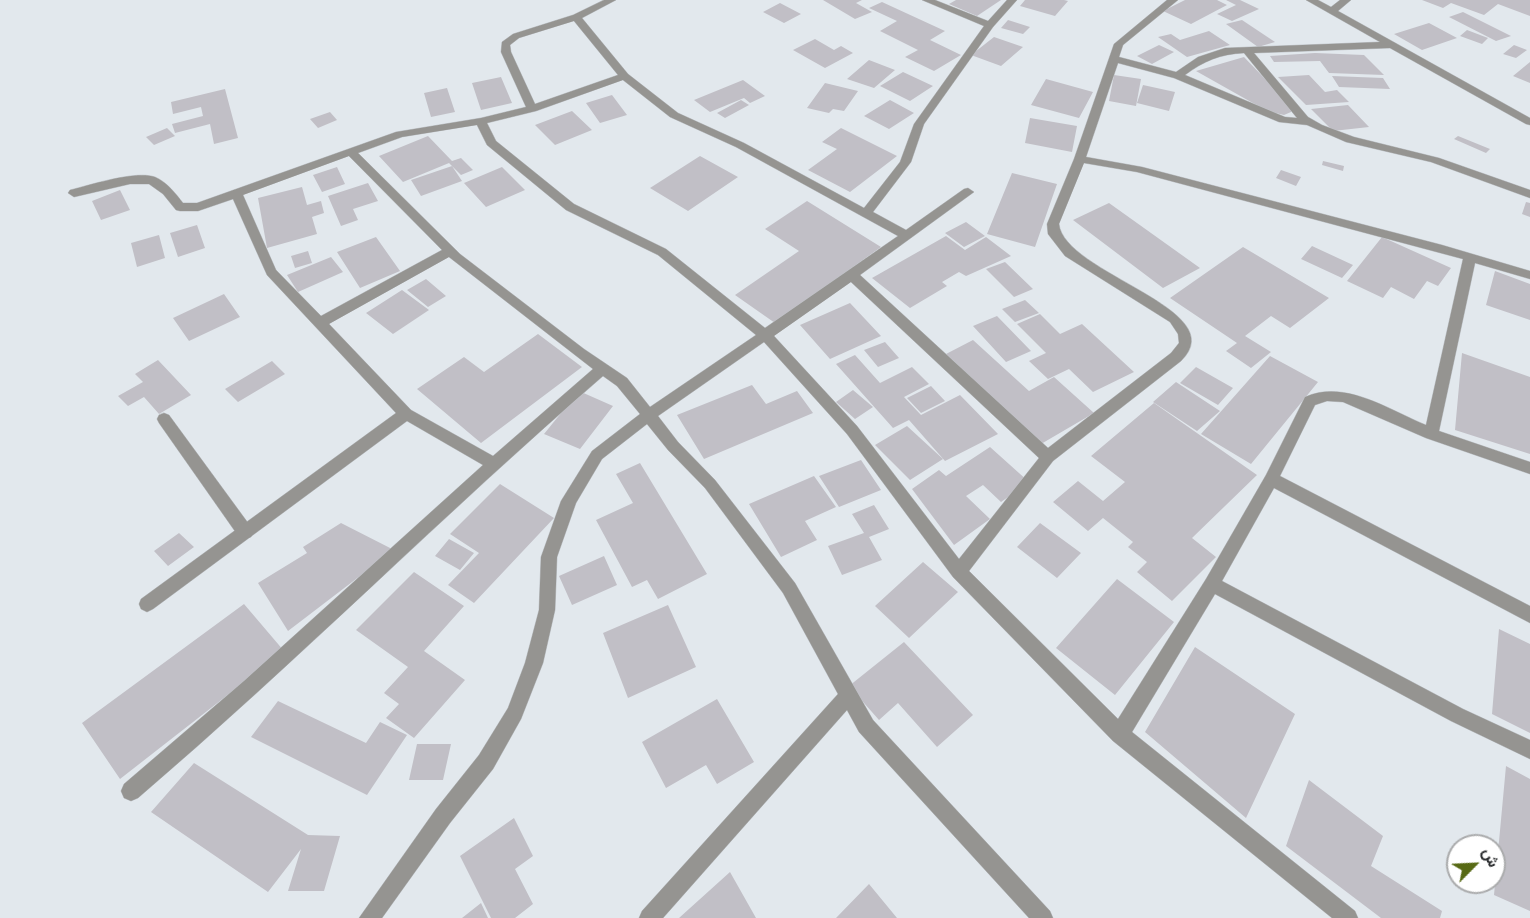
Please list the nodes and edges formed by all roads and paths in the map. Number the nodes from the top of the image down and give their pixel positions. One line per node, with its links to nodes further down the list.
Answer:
1 (611, 0): 8 (street)
2 (927, 0): 9 (street)
3 (1012, 0): 9 (street)
4 (1173, 0): 12 (street)
5 (1311, 0): 7 (street)
6 (1346, 0): 7 (street)
7 (1332, 10): 10 (street)
8 (576, 17): 13 (street); 15 (street)
9 (990, 25): 25 (street)
10 (1392, 45): 11 (street); 18 (street)
11 (1246, 50): 14 (street); 17 (street)
12 (1114, 59): 14 (street); 20 (street)
13 (624, 76): 15 (street); 25 (street)
14 (1178, 76): 17 (street)
15 (532, 109): 16 (street)
16 (481, 120): 19 (street); 32 (street)
17 (1309, 122): 24 (street)
18 (1530, 122)
19 (350, 151): 23 (street); 27 (street)
20 (1080, 159): 28 (street); 38 (street)
21 (968, 192): 26 (street)
22 (74, 193): 23 (street)
23 (236, 193): 31 (street)
24 (1530, 194)
25 (867, 213): 26 (street)
26 (907, 236): 29 (street)
27 (451, 251): 31 (street); 33 (street)
28 (1470, 257): 30 (street); 37 (street)
29 (852, 275): 32 (street); 38 (street)
30 (1530, 275)
31 (320, 323): 34 (street)
32 (765, 335): 35 (street); 43 (street)
33 (602, 369): 35 (street); 39 (street)
34 (406, 414): 39 (street); 42 (street)
35 (649, 415): 47 (street); 51 (street)
36 (164, 419): 42 (street)
37 (1431, 434): 40 (street); 41 (street)
38 (1048, 458): 43 (street)
39 (493, 463): 50 (street)
40 (1530, 468)
41 (1271, 479): 44 (street); 46 (street)
42 (245, 532): 45 (street)
43 (959, 572): 48 (street)
44 (1212, 584): 48 (street); 49 (street)
45 (147, 604)
46 (1530, 615)
47 (849, 695): 52 (street); 53 (street)
48 (1120, 734): 54 (street)
49 (1530, 750)
50 (131, 791)
51 (369, 918)
52 (649, 918)
53 (1043, 918)
54 (1348, 918)

